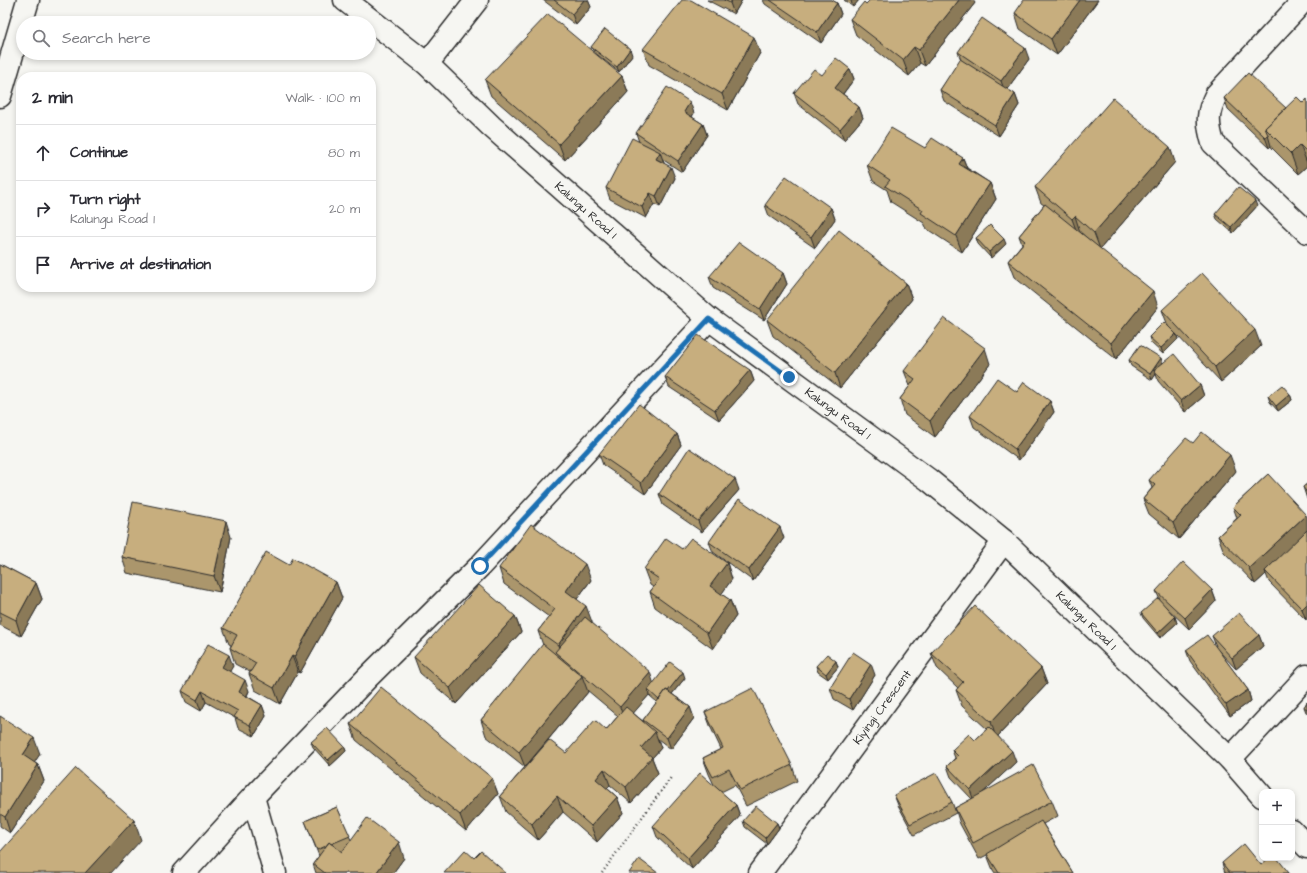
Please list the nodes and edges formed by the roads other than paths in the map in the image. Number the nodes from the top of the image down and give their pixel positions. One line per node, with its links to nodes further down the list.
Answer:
1 (28, 0): 5 (street)
2 (345, 0): 6 (street, Kalungu Road 1)
3 (477, 0): 9 (street)
4 (1304, 0): 11 (street)
5 (23, 16)
6 (366, 16)
7 (376, 24): 9 (street, Kalungu Road 1)
8 (16, 41): 10 (street)
9 (427, 64): 12 (street, Kalungu Road 1)
10 (0, 96)
11 (1307, 232)
12 (709, 319): 13 (street, Kalungu Road 1); 17 (street)
13 (1004, 541): 15 (street, Kalungu Road 1); 22 (street, Kiyingi Crescent)
14 (1307, 676): 15 (street)
15 (1230, 759): 16 (street, Kalungu Road 1)
16 (1259, 793)
17 (252, 797): 20 (street); 21 (street)
18 (1295, 834): 19 (street)
19 (1307, 847)
20 (184, 873)
21 (275, 873)
22 (760, 873)

